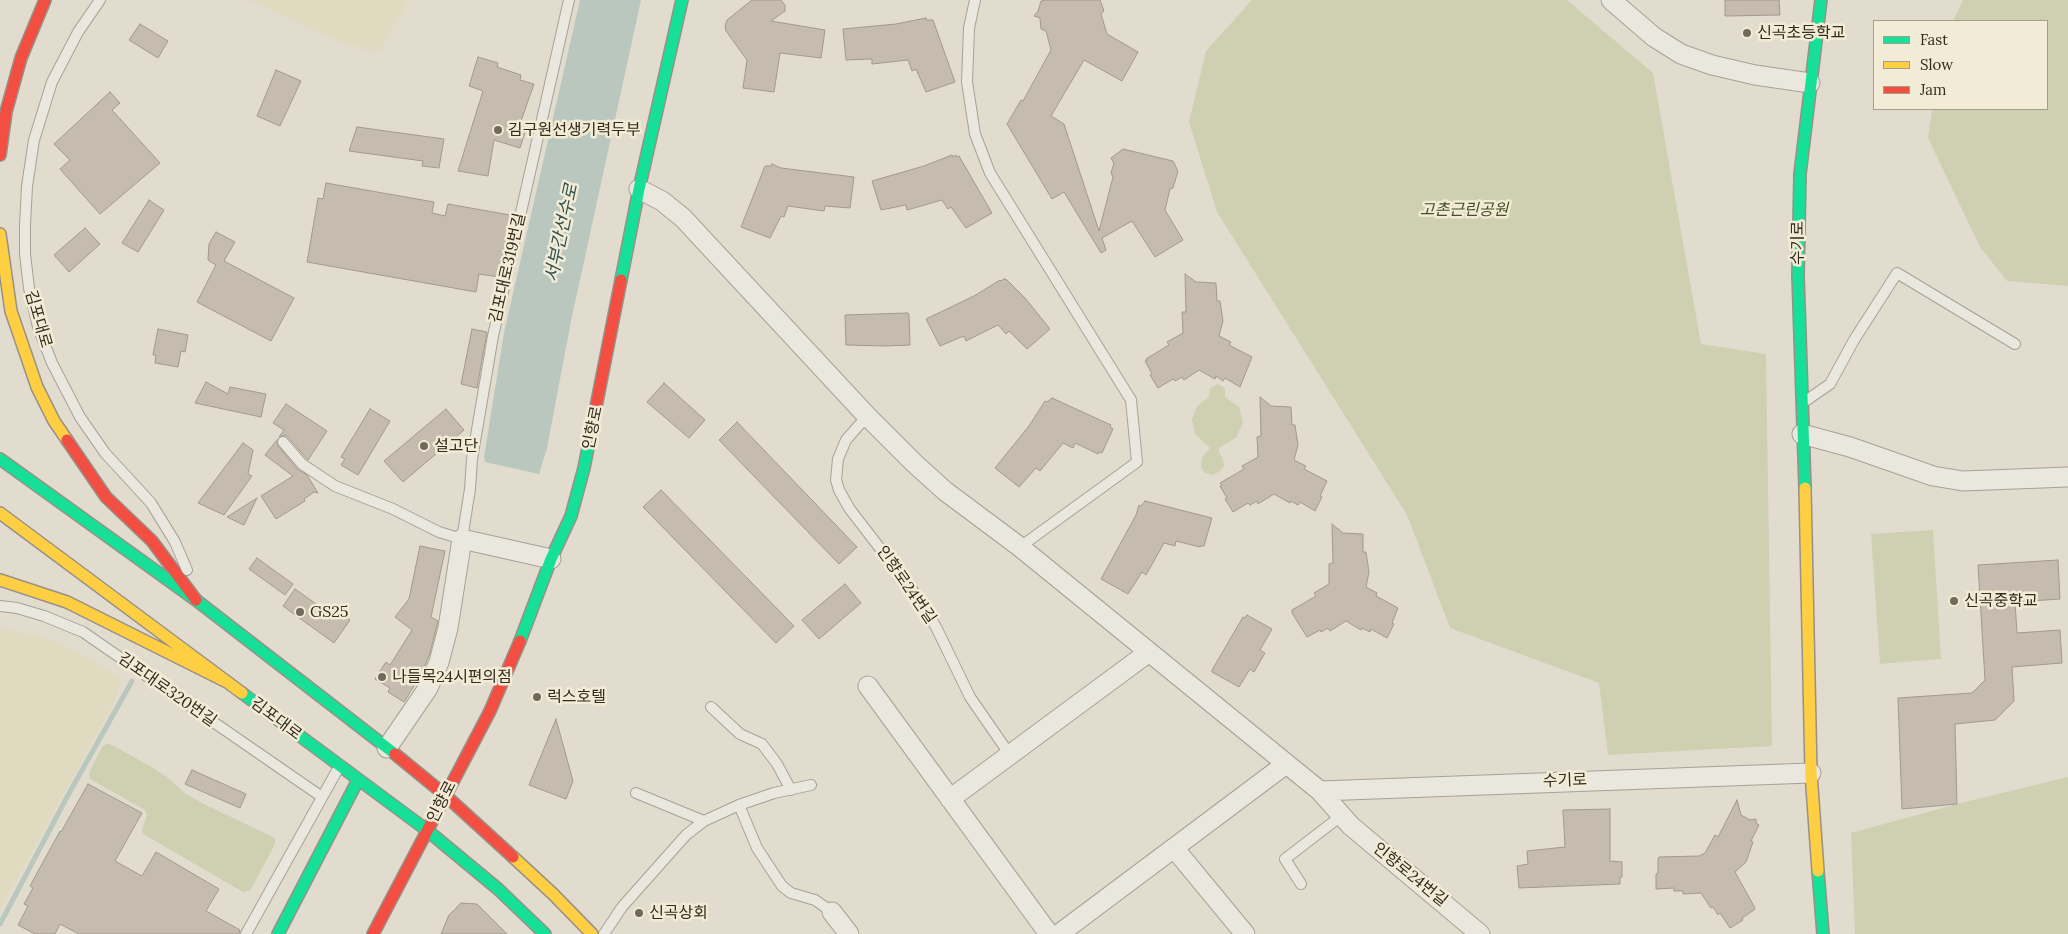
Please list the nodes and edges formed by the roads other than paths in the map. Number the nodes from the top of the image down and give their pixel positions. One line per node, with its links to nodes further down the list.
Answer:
1 (45, 0): 9 (main road)
2 (100, 0): 24 (lane, 김포대로)
3 (569, 0): 20 (lane, 김포대로319번길)
4 (682, 0): 10 (main road, 인향로)
5 (975, 0): 21 (lane)
6 (1611, 0): 8 (street)
7 (1822, 0): 8 (main road, 수기로)
8 (1810, 84): 13 (main road, 수기로)
9 (0, 154)
10 (639, 189): 14 (street, 인향로24번길); 22 (main road, 인향로)
11 (0, 234): 24 (main road)
12 (2015, 344): 13 (lane)
13 (1801, 404): 15 (main road, 수기로)
14 (867, 416): 21 (street, 인향로24번길); 31 (lane, 인향로24번길)
15 (1802, 434): 18 (street); 34 (main road, 수기로)
16 (283, 442): 20 (lane)
17 (0, 459): 24 (main road, 김포대로)
18 (2068, 476)
19 (0, 514): 27 (main road, 김포대로)
20 (462, 539): 22 (street); 30 (street, 김포대로319번길)
21 (1020, 547): 26 (street, 인향로24번길)
22 (552, 558): 40 (main road, 인향로)
23 (0, 580): 27 (main road)
24 (200, 604): 30 (main road, 김포대로)
25 (0, 606): 41 (lane, 김포대로320번길)
26 (1149, 652): 31 (street); 32 (street, 인향로24번길)
27 (225, 681): 33 (main road, 김포대로)
28 (868, 686): 42 (street)
29 (711, 707): 37 (lane)
30 (387, 748): 40 (main road, 김포대로)
31 (1010, 755): 42 (street)
32 (1286, 764): 38 (street, 인향로24번길); 47 (street)
33 (339, 766): 35 (main road, 김포대로); 41 (lane)
34 (1811, 773): 38 (street, 수기로); 61 (main road, 수기로)
35 (358, 780): 46 (main road, 김포대로); 51 (main road)
36 (812, 785): 37 (lane)
37 (791, 790): 43 (lane)
38 (1320, 791): 44 (street, 인향로24번길)
39 (636, 793): 45 (lane)
40 (445, 795): 46 (main road, 인향로); 54 (main road, 김포대로)
41 (322, 797): 50 (lane)
42 (950, 799): 57 (street)
43 (739, 805): 45 (lane); 49 (lane)
44 (1341, 816): 48 (lane); 60 (street, 인향로24번길)
45 (704, 822): 55 (lane)
46 (428, 831): 52 (main road, 인향로); 53 (main road, 김포대로)
47 (1174, 848): 58 (street); 59 (street)
48 (1301, 884)
49 (832, 912): 56 (street)
50 (246, 934)
51 (278, 934)
52 (373, 934)
53 (545, 934)
54 (592, 934)
55 (604, 934)
56 (849, 934)
57 (1049, 934)
58 (1059, 934)
59 (1245, 934)
60 (1480, 934)
61 (1824, 934)

